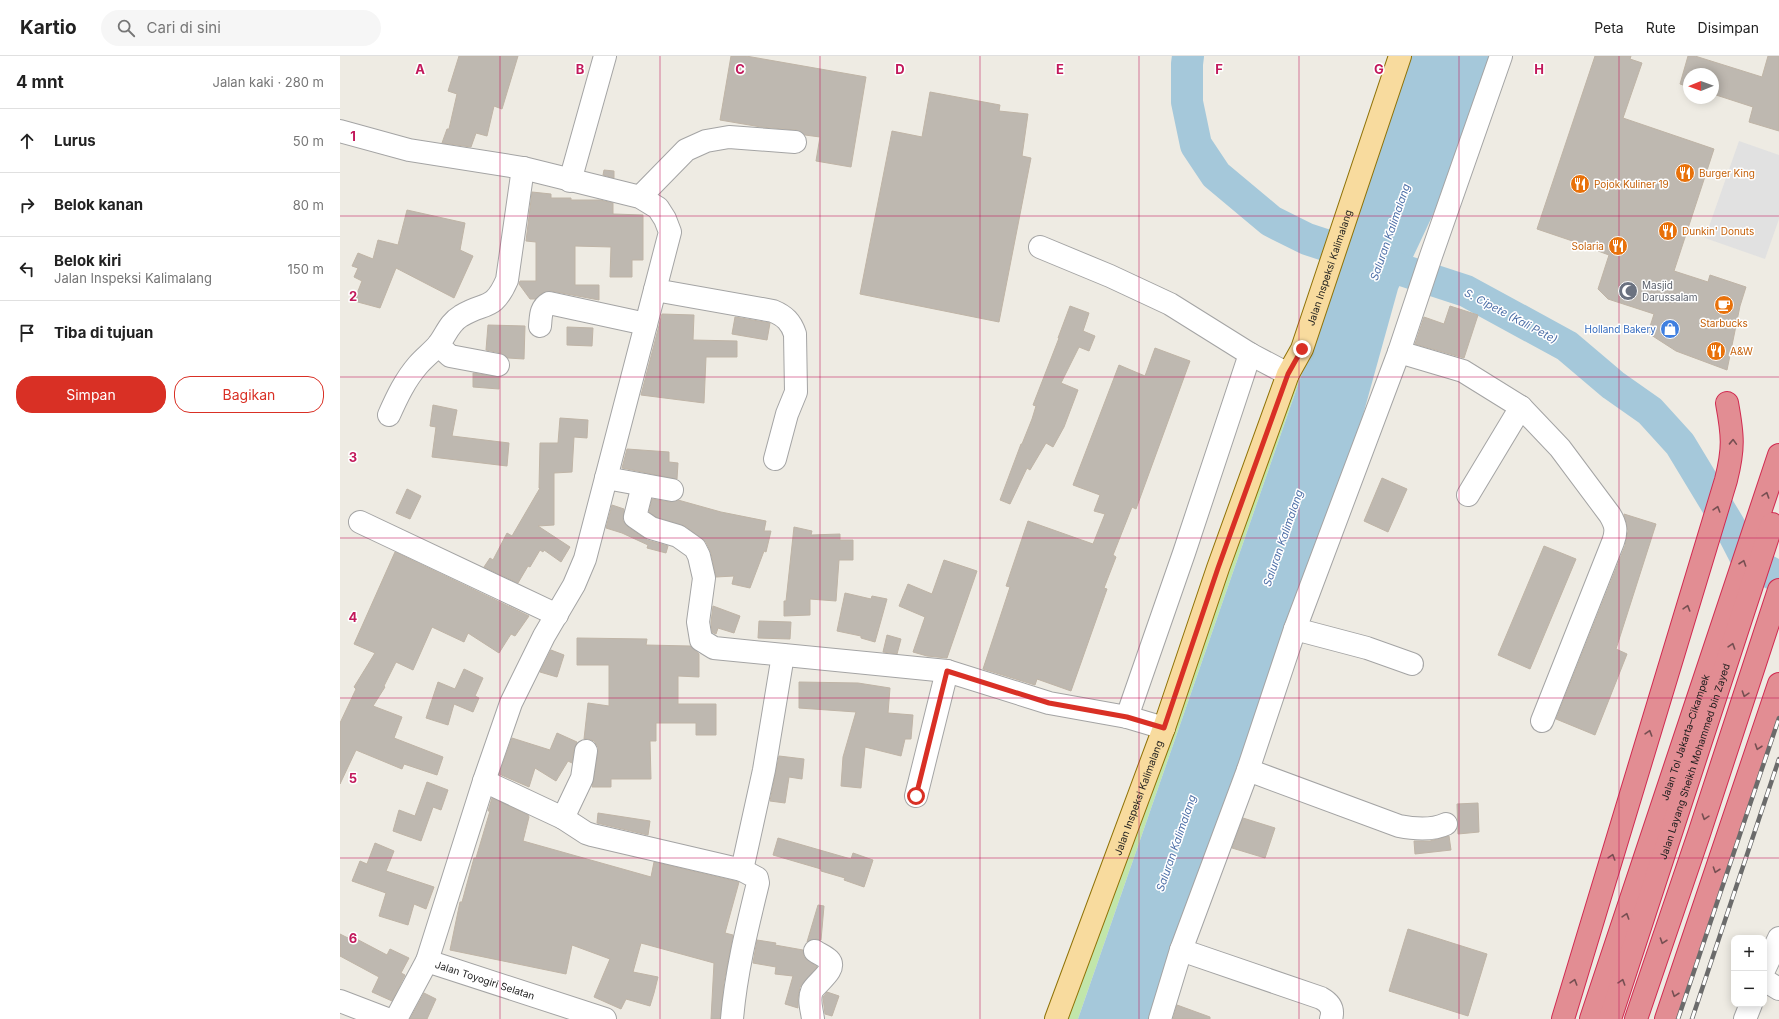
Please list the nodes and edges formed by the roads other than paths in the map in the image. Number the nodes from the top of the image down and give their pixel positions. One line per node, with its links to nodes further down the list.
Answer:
1 (605, 56): 7 (street)
2 (1400, 56): 17 (main road, Jalan Inspeksi Kalimalang)
3 (1501, 56): 14 (street)
4 (340, 131): 6 (street)
5 (795, 142): 8 (street)
6 (523, 168): 7 (street); 13 (street)
7 (570, 181): 8 (street)
8 (640, 197): 10 (street)
9 (1040, 247): 15 (street)
10 (655, 290): 11 (street); 22 (street)
11 (646, 324): 12 (street); 23 (street)
12 (540, 326)
13 (438, 345): 16 (street); 20 (street)
14 (1399, 352): 19 (street); 31 (street)
15 (1250, 354): 17 (street); 36 (street)
16 (498, 365)
17 (1288, 374): 38 (main road, Jalan Inspeksi Kalimalang)
18 (1727, 403): 63 (highway, one-way to 18)
19 (1522, 406): 26 (street); 37 (street)
20 (389, 415)
21 (1779, 455): 64 (highway, Jalan Tol Jakarta–Cikampek, one-way to 21)
22 (775, 459)
23 (606, 478): 24 (street); 30 (street)
24 (643, 485): 25 (street); 32 (street)
25 (672, 490)
26 (1468, 495)
27 (1779, 503): 65 (highway, Jalan Layang Sheikh Mohammed bin Zayed, one-way to 27)
28 (360, 522): 30 (street)
29 (1779, 590): 66 (highway, one-way to 66)
30 (557, 615): 41 (street)
31 (1295, 629): 33 (street); 40 (street)
32 (783, 654): 34 (street); 45 (street)
33 (1412, 664)
34 (947, 671): 36 (street); 42 (street)
35 (1779, 684): 67 (highway, one-way to 67)
36 (1127, 717): 38 (street)
37 (1542, 721)
38 (1164, 728): 60 (main road, Jalan Inspeksi Kalimalang)
39 (586, 751): 43 (street)
40 (1248, 770): 44 (street); 47 (street)
41 (484, 781): 43 (street); 49 (street)
42 (916, 796)
43 (563, 818): 45 (street)
44 (1446, 824)
45 (742, 870): 58 (street)
46 (1779, 938): 50 (street)
47 (1182, 950): 61 (street); 62 (street)
48 (815, 951): 59 (street)
49 (427, 961): 56 (street, Jalan Toyogiri Selatan); 57 (street, Jalan Toyogiri Selatan)
50 (1767, 964)
51 (1767, 982): 52 (street)
52 (1779, 989)
53 (340, 1001): 55 (street)
54 (1750, 1007): 68 (street)
55 (387, 1019)
56 (396, 1019)
57 (605, 1019)
58 (732, 1019)
59 (812, 1019)
60 (1056, 1019)
61 (1160, 1019)
62 (1331, 1019)
63 (1563, 1019)
64 (1591, 1019)
65 (1610, 1019)
66 (1636, 1019)
67 (1666, 1019)
68 (1745, 1019)

